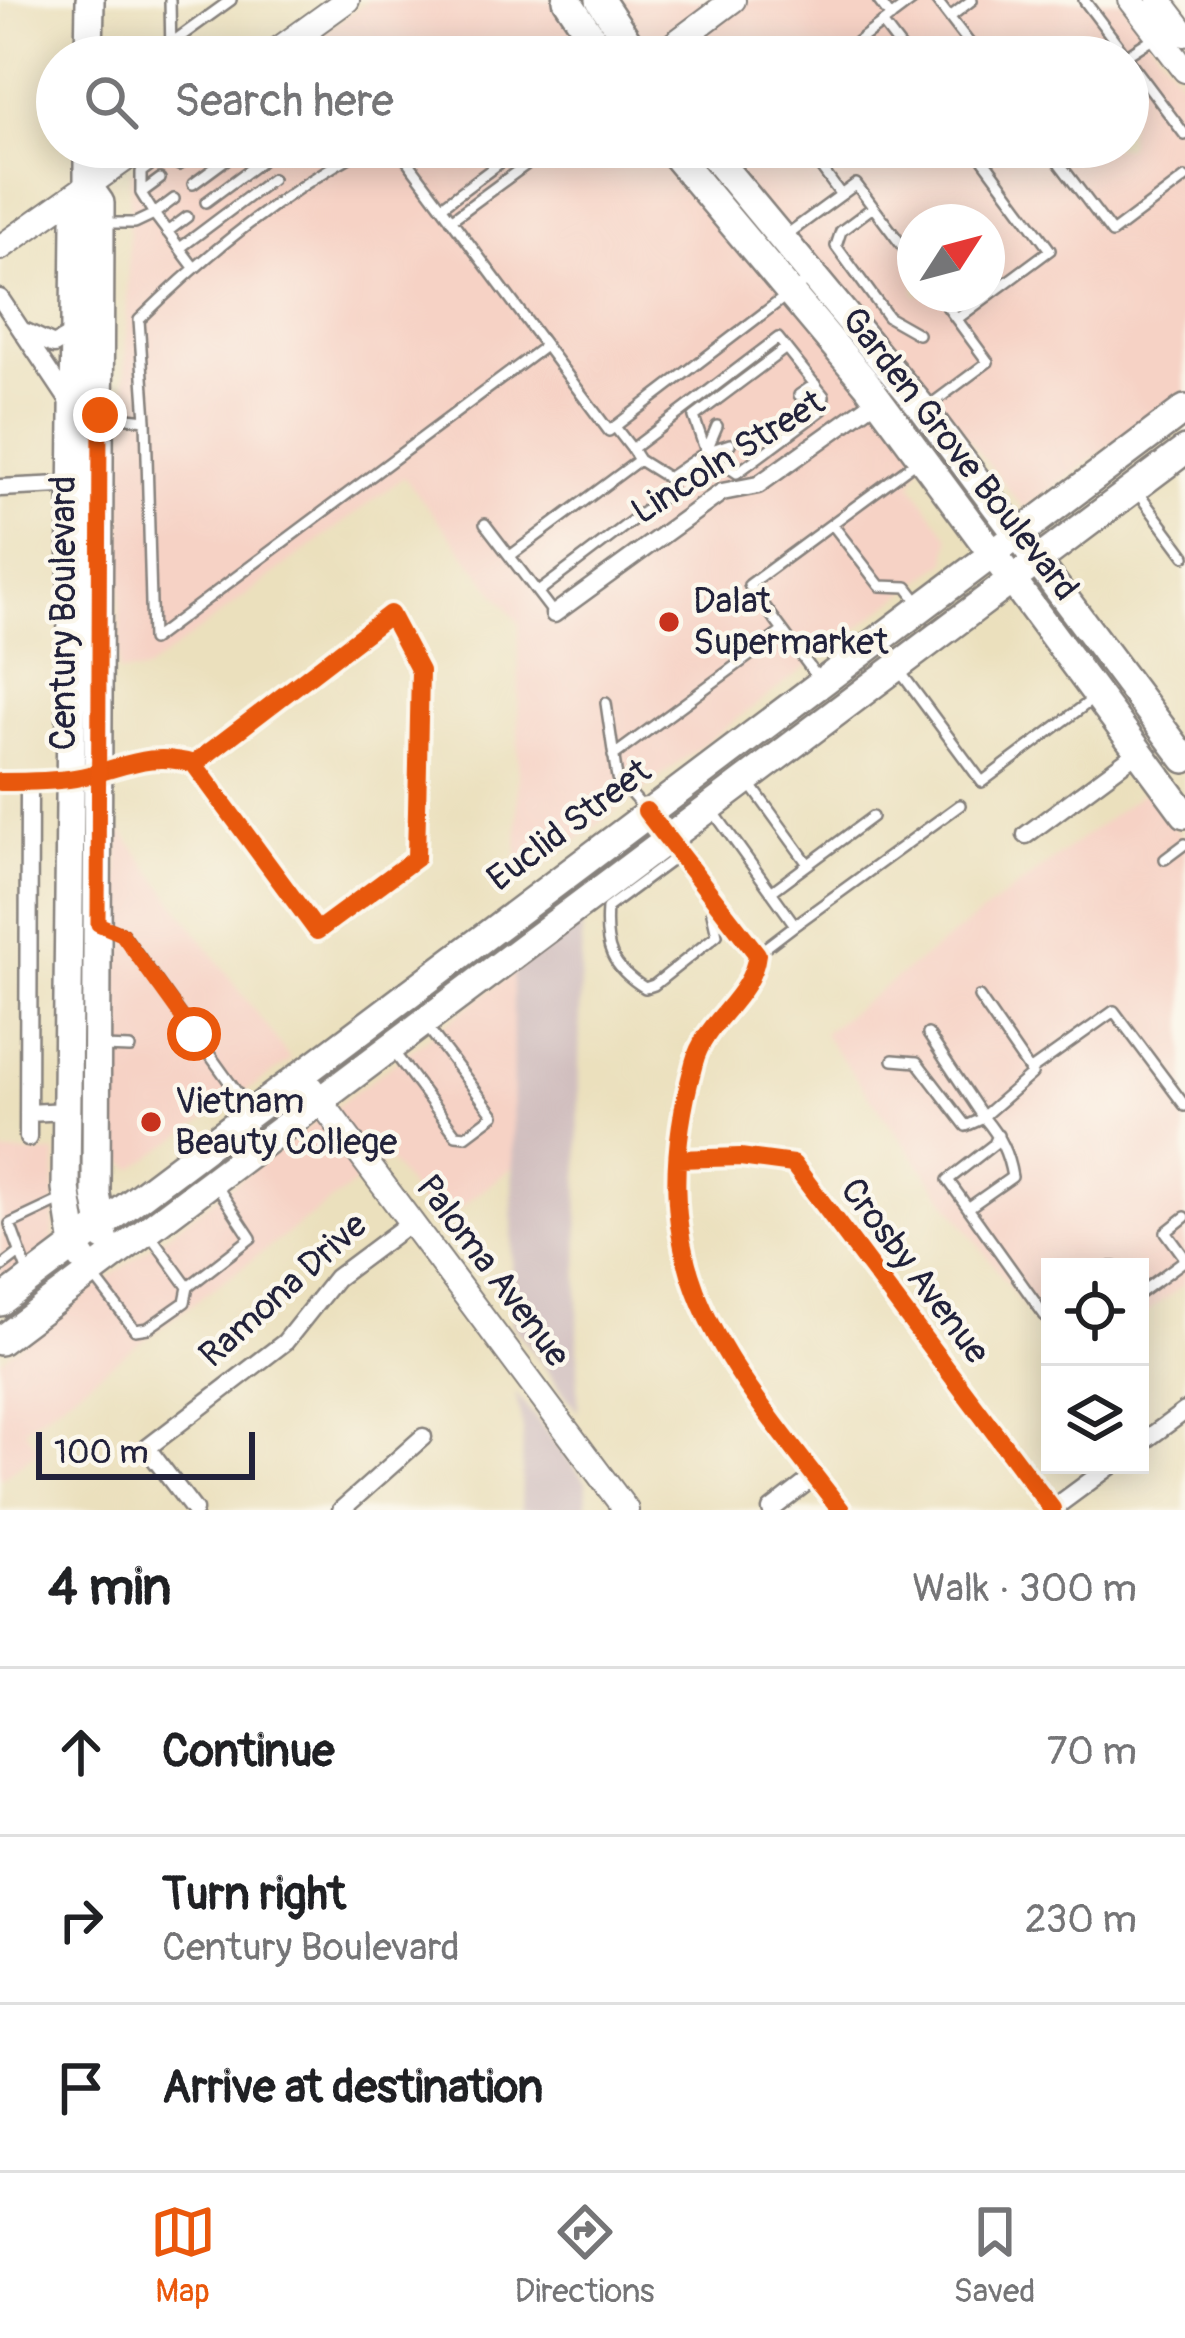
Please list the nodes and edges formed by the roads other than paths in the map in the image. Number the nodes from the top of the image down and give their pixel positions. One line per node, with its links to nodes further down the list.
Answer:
1 (90, 0): 19 (main road)
2 (170, 0): 20 (lane)
3 (231, 0): 21 (lane)
4 (347, 0): 17 (street)
5 (567, 0): 24 (main road)
6 (600, 0): 25 (main road)
7 (733, 0): 26 (street)
8 (878, 0): 16 (lane)
9 (913, 0): 16 (lane)
10 (937, 0): 15 (lane)
11 (972, 0): 15 (lane)
12 (1084, 0): 30 (lane)
13 (1131, 0): 18 (street)
14 (1159, 0): 18 (street)
15 (950, 17): 29 (lane)
16 (886, 20): 27 (lane); 28 (lane)
17 (310, 27): 22 (street); 23 (lane)
18 (1173, 30): 31 (street)
19 (89, 36)
20 (170, 36)
21 (181, 36)
22 (297, 36)
23 (316, 36)
24 (591, 36)
25 (624, 36)
26 (685, 36)
27 (865, 36)
28 (896, 36)
29 (964, 36)
30 (1111, 36)
31 (1185, 70)
32 (1149, 87): 33 (lane)
33 (1185, 135)
34 (88, 168): 52 (main road, Century Boulevard)
35 (113, 168): 52 (street)
36 (146, 168): 53 (lane)
37 (215, 168): 51 (lane)
38 (252, 168): 56 (lane)
39 (337, 168): 68 (lane)
40 (413, 168): 57 (lane)
41 (493, 168): 57 (lane)
42 (522, 168): 61 (lane)
43 (689, 168): 67 (main road, Garden Grove Boulevard)
44 (719, 168): 67 (main road, Garden Grove Boulevard)
45 (821, 168): 54 (lane)
46 (989, 168): 73 (lane)
47 (1063, 168): 48 (lane)
48 (1185, 178)
49 (160, 179): 53 (lane)
50 (272, 179): 66 (lane)
51 (194, 184)
52 (88, 186): 62 (main road, Century Boulevard); 65 (street); 74 (main road, Century Boulevard)
53 (141, 193): 59 (lane)
54 (841, 195): 58 (lane); 67 (lane)
55 (174, 200): 59 (lane)
56 (206, 202)
57 (442, 206): 61 (lane)
58 (873, 207): 64 (lane); 76 (lane)
59 (154, 214): 62 (lane); 63 (lane)
60 (187, 217): 63 (lane)
61 (452, 220): 77 (lane)
62 (100, 223): 74 (main road, Century Boulevard)
63 (167, 232): 66 (lane)
64 (897, 239)
65 (0, 248)
66 (180, 248): 68 (lane)
67 (770, 250): 69 (main road, Garden Grove Boulevard); 70 (main road, Garden Grove Boulevard)
68 (193, 266): 87 (lane)
69 (811, 277): 70 (lane); 85 (main road, Garden Grove Boulevard)
70 (790, 297): 83 (main road, Garden Grove Boulevard); 89 (lane)
71 (0, 298): 75 (street)
72 (952, 312): 73 (lane)
73 (957, 319): 85 (lane)
74 (88, 325): 75 (street); 86 (main road, Century Boulevard)
75 (26, 332): 86 (street)
76 (918, 334)
77 (545, 346): 87 (lane); 89 (lane)
78 (786, 347): 79 (lane); 91 (lane); 93 (lane)
79 (800, 366): 80 (lane); 81 (lane)
80 (786, 376)
81 (815, 384): 82 (lane); 93 (lane)
82 (800, 395)
83 (878, 399): 94 (main road, Garden Grove Boulevard); 109 (street, Lincoln Street)
84 (1185, 409): 102 (main road, Euclid Street)
85 (924, 410): 102 (main road, Garden Grove Boulevard)
86 (88, 414): 87 (lane); 97 (main road, Century Boulevard)
87 (146, 420)
88 (717, 426): 93 (lane)
89 (615, 427): 91 (lane)
90 (730, 444): 93 (lane)
91 (632, 449): 95 (lane)
92 (1185, 450): 98 (main road, Euclid Street)
93 (706, 452): 96 (lane)
94 (922, 457): 101 (lane); 102 (main road, Garden Grove Boulevard)
95 (639, 460): 96 (lane); 103 (lane)
96 (668, 478): 107 (lane)
97 (87, 483): 99 (street); 119 (main road, Century Boulevard)
98 (1133, 487): 104 (lane); 105 (main road, Euclid Street)
99 (0, 488)
100 (485, 524): 103 (lane)
101 (832, 524): 108 (lane); 110 (lane)
102 (1004, 543): 105 (main road, Garden Grove Boulevard); 106 (main road, Garden Grove Boulevard); 108 (main road, Euclid Street)
103 (509, 556): 107 (lane)
104 (1185, 556)
105 (1034, 561): 106 (main road, Euclid Street); 117 (main road, Garden Grove Boulevard)
106 (1011, 578): 111 (main road, Euclid Street); 113 (main road, Garden Grove Boulevard)
107 (538, 592): 109 (lane)
108 (921, 606): 112 (main road, Euclid Street)
109 (554, 614)
110 (783, 631): 112 (lane); 116 (lane)
111 (896, 665): 113 (lane); 120 (main road, Euclid Street)
112 (820, 680): 125 (main road, Euclid Street)
113 (1098, 695): 115 (main road, Garden Grove Boulevard)
114 (606, 703): 116 (lane)
115 (1139, 751): 126 (main road, Garden Grove Boulevard); 128 (street)
116 (613, 756): 125 (lane)
117 (1185, 760)
118 (194, 764): 118 (street); 119 (street)
119 (86, 775): 122 (street); 135 (main road, Century Boulevard)
120 (746, 779): 124 (main road, Euclid Street); 132 (lane)
121 (0, 782): 122 (street)
122 (29, 782): 150 (street)
123 (960, 805): 136 (lane)
124 (710, 806): 130 (main road, Euclid Street); 133 (lane)
125 (646, 811): 130 (street); 146 (main road, Euclid Street)
126 (1185, 814)
127 (872, 818): 132 (lane)
128 (1026, 835)
129 (1185, 844): 131 (lane)
130 (673, 846): 134 (street); 134 (lane); 139 (main road, Euclid Street)
131 (1165, 859)
132 (808, 864): 133 (lane)
133 (771, 892): 136 (lane)
134 (721, 906): 137 (street)
135 (85, 920): 141 (main road, Century Boulevard); 149 (main road, Century Boulevard); 151 (lane)
136 (795, 926): 137 (lane)
137 (757, 954): 155 (street)
138 (979, 997): 145 (lane)
139 (423, 1022): 142 (main road, Euclid Street); 142 (lane)
140 (928, 1034): 152 (lane)
141 (98, 1047): 143 (lane); 162 (main road, Century Boulevard)
142 (390, 1047): 147 (main road, Euclid Street)
143 (130, 1048)
144 (893, 1060): 152 (lane)
145 (1031, 1070): 148 (lane); 152 (lane)
146 (302, 1075): 147 (street, Paloma Avenue); 151 (main road, Euclid Street)
147 (320, 1100): 156 (main road, Euclid Street); 160 (street, Paloma Avenue)
148 (1185, 1106)
149 (67, 1111): 150 (street); 157 (main road, Century Boulevard)
150 (28, 1113): 154 (street)
151 (252, 1113): 162 (main road, Euclid Street)
152 (985, 1116): 153 (lane)
153 (998, 1135): 158 (lane); 158 (lane)
154 (28, 1138)
155 (679, 1159): 179 (street); 185 (street, Crosby Avenue)
156 (213, 1181): 163 (main road, Euclid Street); 171 (lane)
157 (66, 1199): 161 (lane); 165 (main road, Century Boulevard)
158 (968, 1208): 173 (lane)
159 (1185, 1217): 166 (lane)
160 (411, 1222): 180 (street, Paloma Avenue); 181 (street, Ramona Drive)
161 (8, 1224): 164 (lane); 168 (lane)
162 (100, 1227): 165 (main road, Euclid Street); 167 (main road, Century Boulevard)
163 (148, 1232): 167 (main road, Euclid Street); 171 (lane)
164 (0, 1241)
165 (75, 1246): 167 (main road, Century Boulevard); 168 (main road, Euclid Street)
166 (1185, 1259): 170 (lane)
167 (103, 1265): 171 (lane); 174 (main road, Euclid Street)
168 (24, 1267): 169 (lane); 172 (main road, Euclid Street)
169 (0, 1268)
170 (1149, 1285)
171 (188, 1287)
172 (0, 1302)
173 (1041, 1307)
174 (0, 1341)
175 (1185, 1411): 177 (street)
176 (423, 1437): 182 (street)
177 (1149, 1437)
178 (1100, 1474): 185 (street)
179 (815, 1476): 183 (street); 184 (street)
180 (621, 1508)
181 (194, 1510)
182 (341, 1510)
183 (771, 1510)
184 (842, 1510)
185 (1052, 1510)

